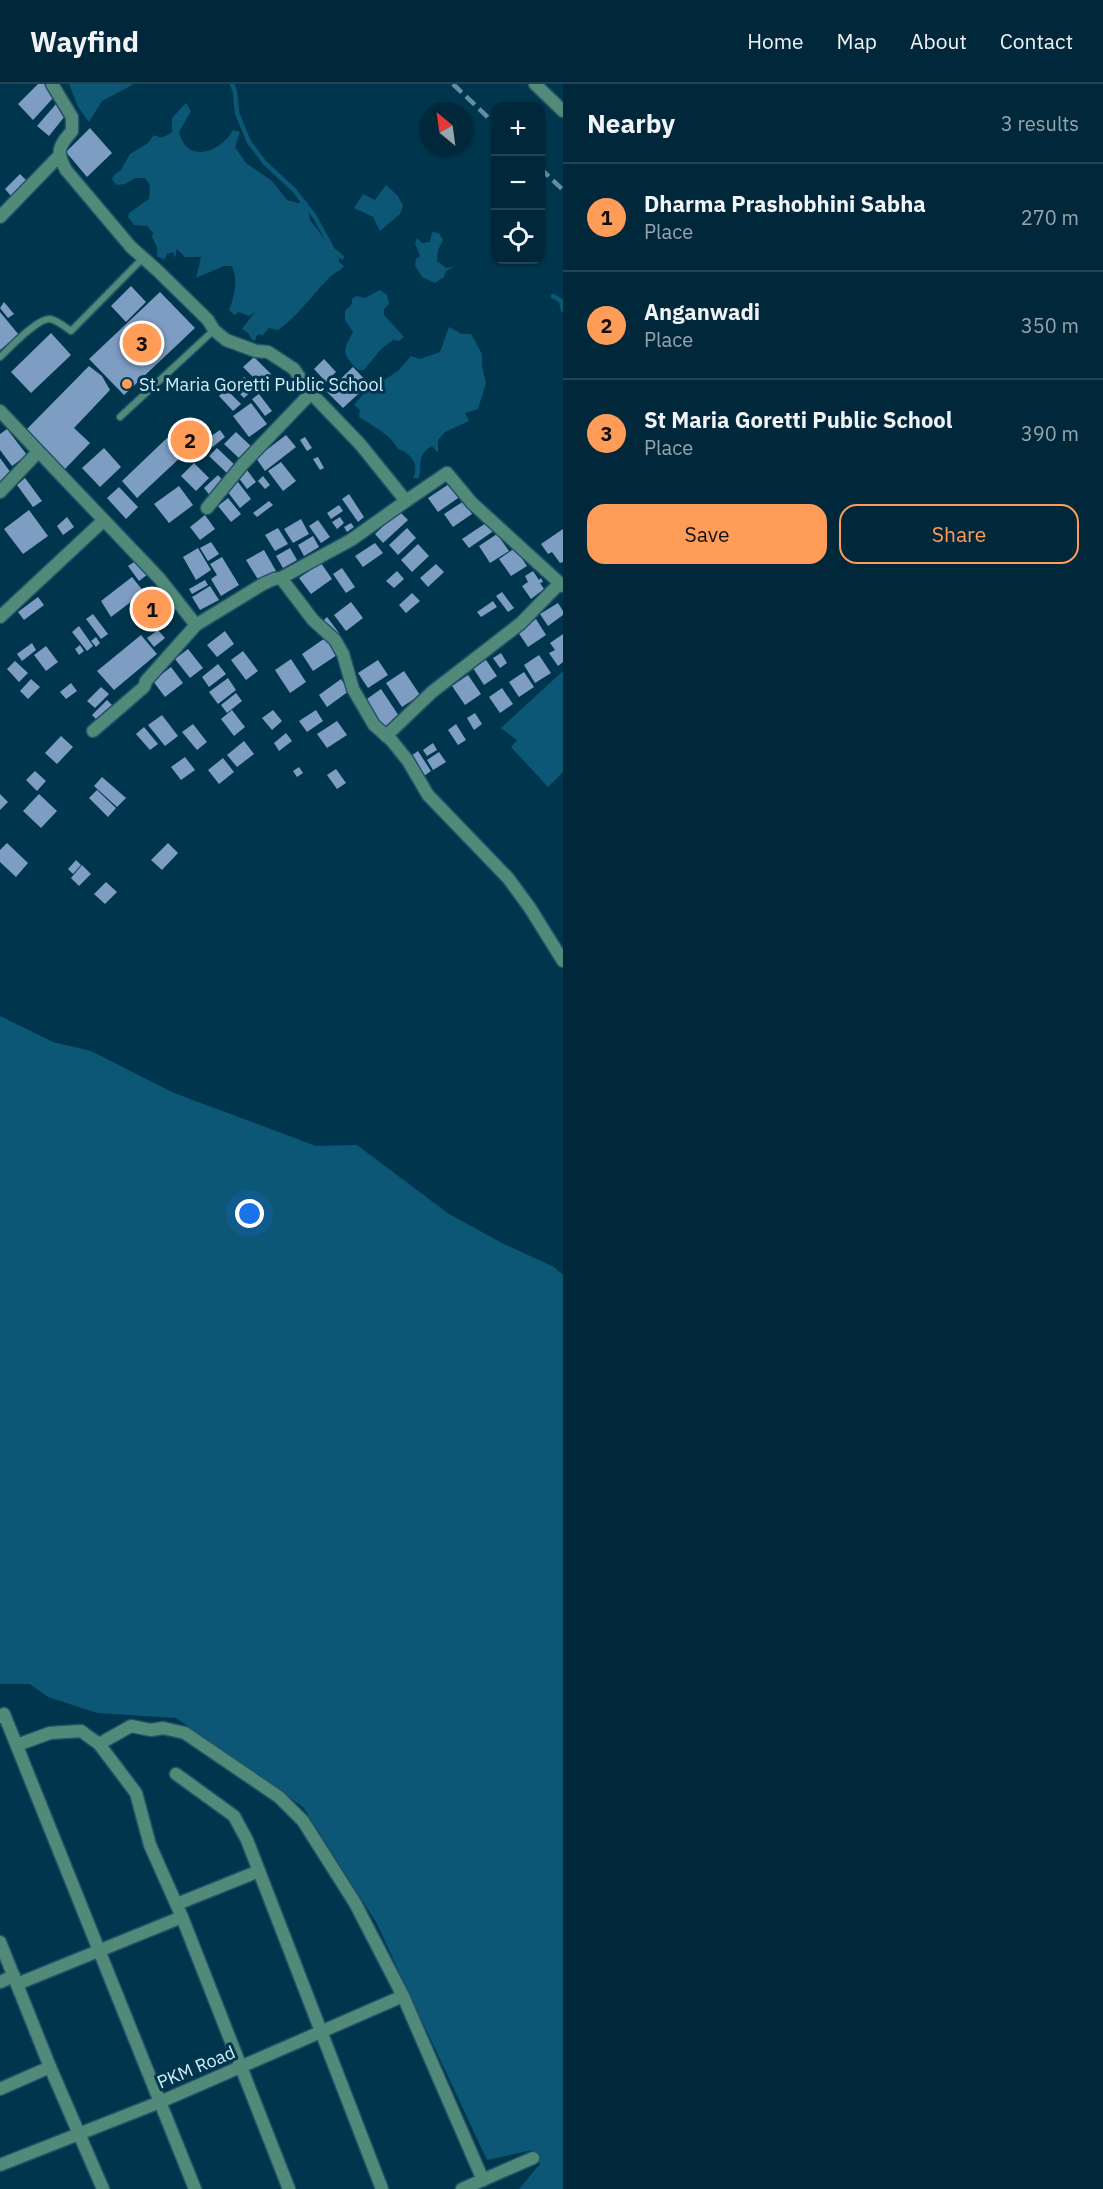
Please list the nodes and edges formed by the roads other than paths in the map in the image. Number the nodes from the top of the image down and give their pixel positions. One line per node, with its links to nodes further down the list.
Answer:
1 (52, 84): 4 (street)
2 (535, 84): 3 (street)
3 (563, 111)
4 (59, 156): 5 (street); 6 (street)
5 (0, 217)
6 (143, 258): 7 (street); 8 (lane)
7 (214, 330): 9 (street); 11 (lane)
8 (0, 357)
9 (312, 393): 14 (street); 15 (street)
10 (0, 411): 12 (street)
11 (120, 417)
12 (38, 452): 13 (street); 16 (street)
13 (0, 492)
14 (406, 501): 17 (street); 18 (street)
15 (207, 508)
16 (104, 520): 19 (street); 20 (street)
17 (281, 578): 20 (street); 22 (street)
18 (562, 584): 22 (street)
19 (0, 617)
20 (196, 625): 21 (street)
21 (93, 731)
22 (386, 736): 23 (street)
23 (563, 961)
24 (0, 1716): 26 (street)
25 (99, 1744): 26 (street); 29 (street); 35 (street)
26 (17, 1745): 32 (street)
27 (176, 1774): 28 (street)
28 (259, 1871): 29 (street); 36 (street)
29 (177, 1904): 30 (street)
30 (182, 1917): 32 (street); 38 (street)
31 (0, 1942): 33 (street)
32 (99, 1950): 33 (street); 40 (street)
33 (15, 1980): 34 (street); 37 (street)
34 (0, 1982)
35 (403, 1996): 36 (street, PKM Road); 44 (street)
36 (321, 2032): 38 (street, PKM Road); 48 (street)
37 (50, 2067): 39 (street); 41 (street)
38 (240, 2067): 40 (street, PKM Road); 47 (street)
39 (0, 2089)
40 (159, 2102): 41 (street, PKM Road); 46 (street)
41 (79, 2133): 43 (street, PKM Road); 45 (street)
42 (533, 2158): 44 (street)
43 (0, 2165)
44 (483, 2180): 49 (street)
45 (103, 2189)
46 (195, 2189)
47 (289, 2189)
48 (382, 2189)
49 (462, 2189)

